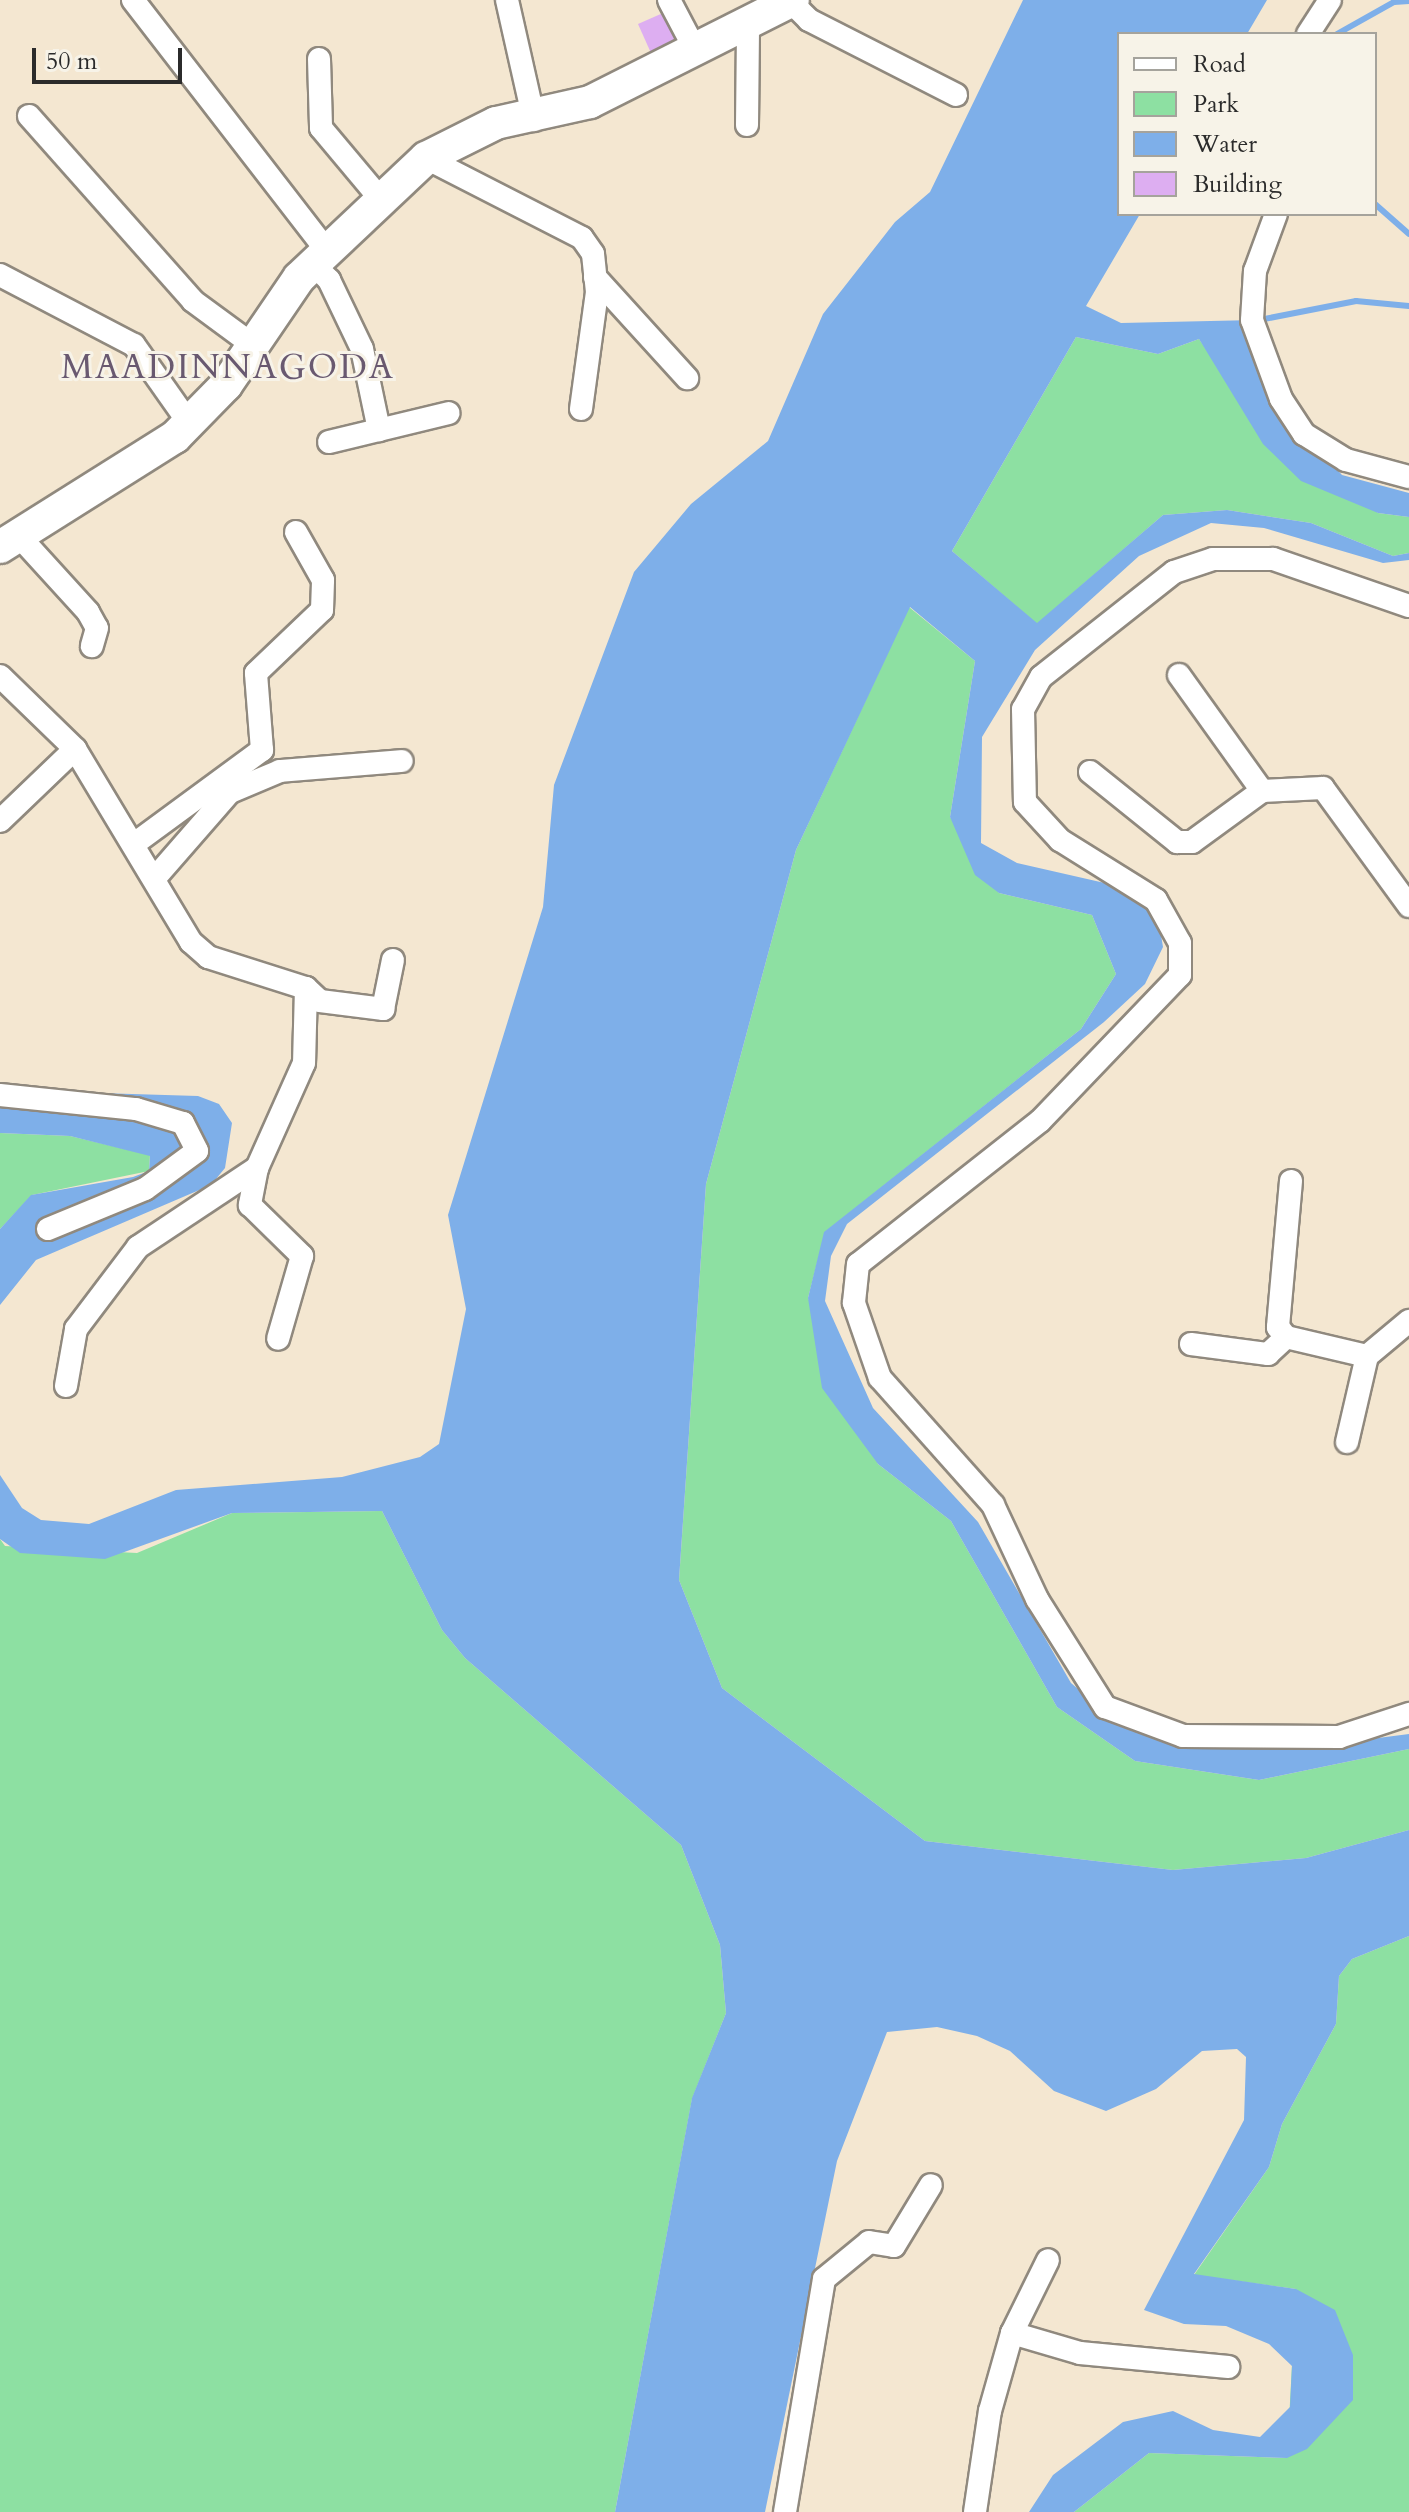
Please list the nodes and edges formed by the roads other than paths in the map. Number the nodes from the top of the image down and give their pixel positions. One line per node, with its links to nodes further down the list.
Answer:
1 (133, 0): 17 (street)
2 (507, 0): 12 (street)
3 (669, 0): 8 (street)
4 (1330, 0): 7 (street)
5 (791, 1): 6 (street); 10 (street)
6 (748, 28): 8 (street); 13 (street)
7 (1309, 32)
8 (697, 53): 12 (street)
9 (319, 59): 15 (street)
10 (956, 95)
11 (29, 116): 20 (street)
12 (534, 120): 14 (street)
13 (747, 125)
14 (426, 158): 15 (street); 19 (street)
15 (383, 202): 17 (street)
16 (1275, 216): 27 (street)
17 (320, 258): 20 (street); 25 (street)
18 (0, 275): 24 (street)
19 (595, 277): 21 (street); 22 (street)
20 (253, 345): 24 (street)
21 (687, 378)
22 (581, 409)
23 (449, 413): 25 (street)
24 (189, 423): 29 (street)
25 (379, 430): 26 (street)
26 (329, 442)
27 (1409, 477)
28 (296, 532): 39 (street)
29 (9, 541): 31 (street)
30 (1409, 606): 55 (street)
31 (92, 646)
32 (1179, 675): 37 (street)
33 (0, 676): 34 (street)
34 (75, 749): 38 (street); 39 (street)
35 (402, 761): 40 (street)
36 (1090, 772): 37 (street)
37 (1262, 791): 41 (street)
38 (0, 821)
39 (134, 844): 40 (street)
40 (154, 879): 43 (street)
41 (1409, 906)
42 (393, 960): 43 (street)
43 (306, 988): 45 (street)
44 (0, 1095): 47 (street)
45 (257, 1168): 50 (street); 53 (street)
46 (1291, 1181): 49 (street)
47 (48, 1229)
48 (1403, 1328): 52 (street)
49 (1286, 1337): 51 (street); 52 (street)
50 (278, 1339)
51 (1191, 1344)
52 (1367, 1356): 54 (street)
53 (66, 1386)
54 (1347, 1442)
55 (1409, 1714)
56 (931, 2185): 60 (street)
57 (1048, 2260): 58 (street)
58 (1012, 2333): 59 (street); 61 (street)
59 (1228, 2367)
60 (785, 2512)
61 (975, 2512)

